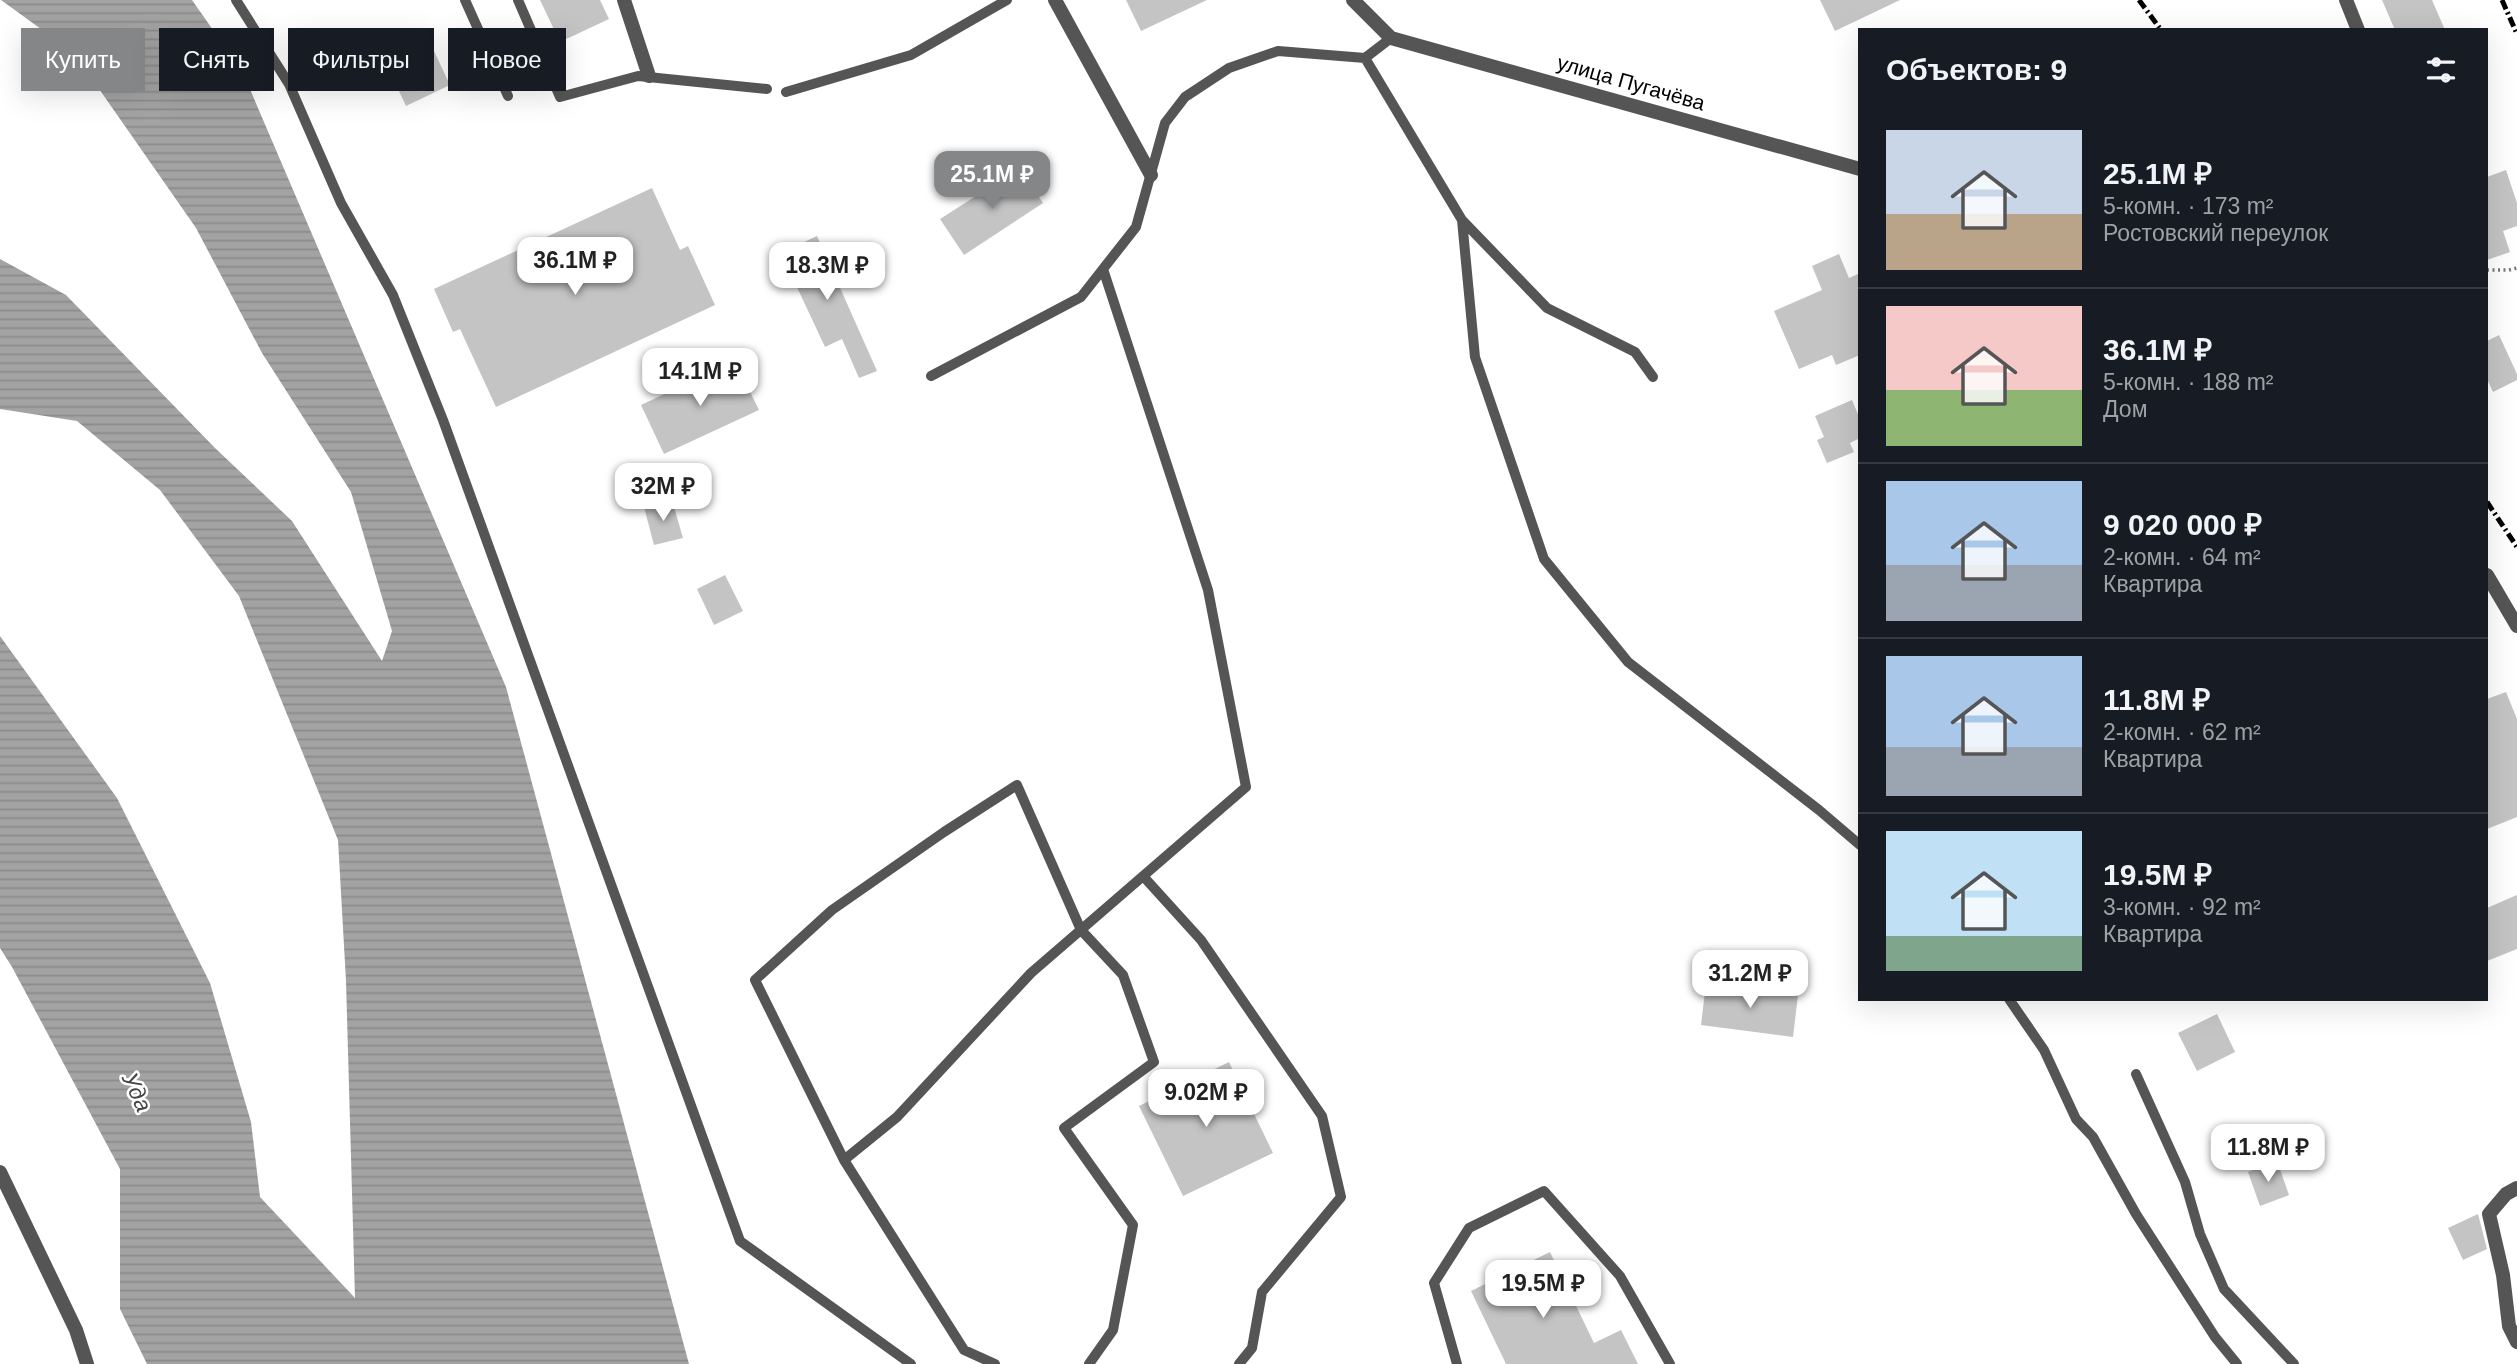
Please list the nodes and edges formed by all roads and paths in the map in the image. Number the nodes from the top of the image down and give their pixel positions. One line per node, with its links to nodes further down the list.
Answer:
1 (236, 0): 36 (lane)
2 (465, 0): 15 (lane)
3 (518, 0): 12 (lane)
4 (624, 0): 12 (street)
5 (1007, 0): 14 (lane)
6 (1055, 0): 17 (street)
7 (1353, 0): 10 (street)
8 (2346, 0): 9 (street)
9 (2357, 28)
10 (1391, 38): 11 (lane); 16 (street, улица Пугачёва)
11 (1365, 58): 17 (lane); 18 (lane)
12 (649, 76): 13 (lane)
13 (767, 89)
14 (786, 92)
15 (508, 96)
16 (1858, 168)
17 (1151, 175): 20 (lane)
18 (1462, 220): 23 (lane); 26 (lane)
19 (2517, 268): 21 (path)
20 (1103, 269): 22 (lane); 27 (lane)
21 (2488, 270)
22 (931, 376)
23 (1653, 377)
24 (2488, 577): 25 (street)
25 (2517, 626)
26 (1858, 843)
27 (1143, 876): 28 (lane); 39 (lane)
28 (1081, 930): 31 (lane); 31 (lane); 38 (lane)
29 (2010, 1001): 42 (lane)
30 (2136, 1074): 43 (lane)
31 (844, 1160): 37 (lane)
32 (0, 1172): 35 (street)
33 (2517, 1188): 34 (street)
34 (2517, 1342)
35 (86, 1364)
36 (911, 1364)
37 (995, 1364)
38 (1089, 1364)
39 (1239, 1364)
40 (1457, 1364): 41 (lane)
41 (1670, 1364)
42 (2237, 1364)
43 (2294, 1364)

